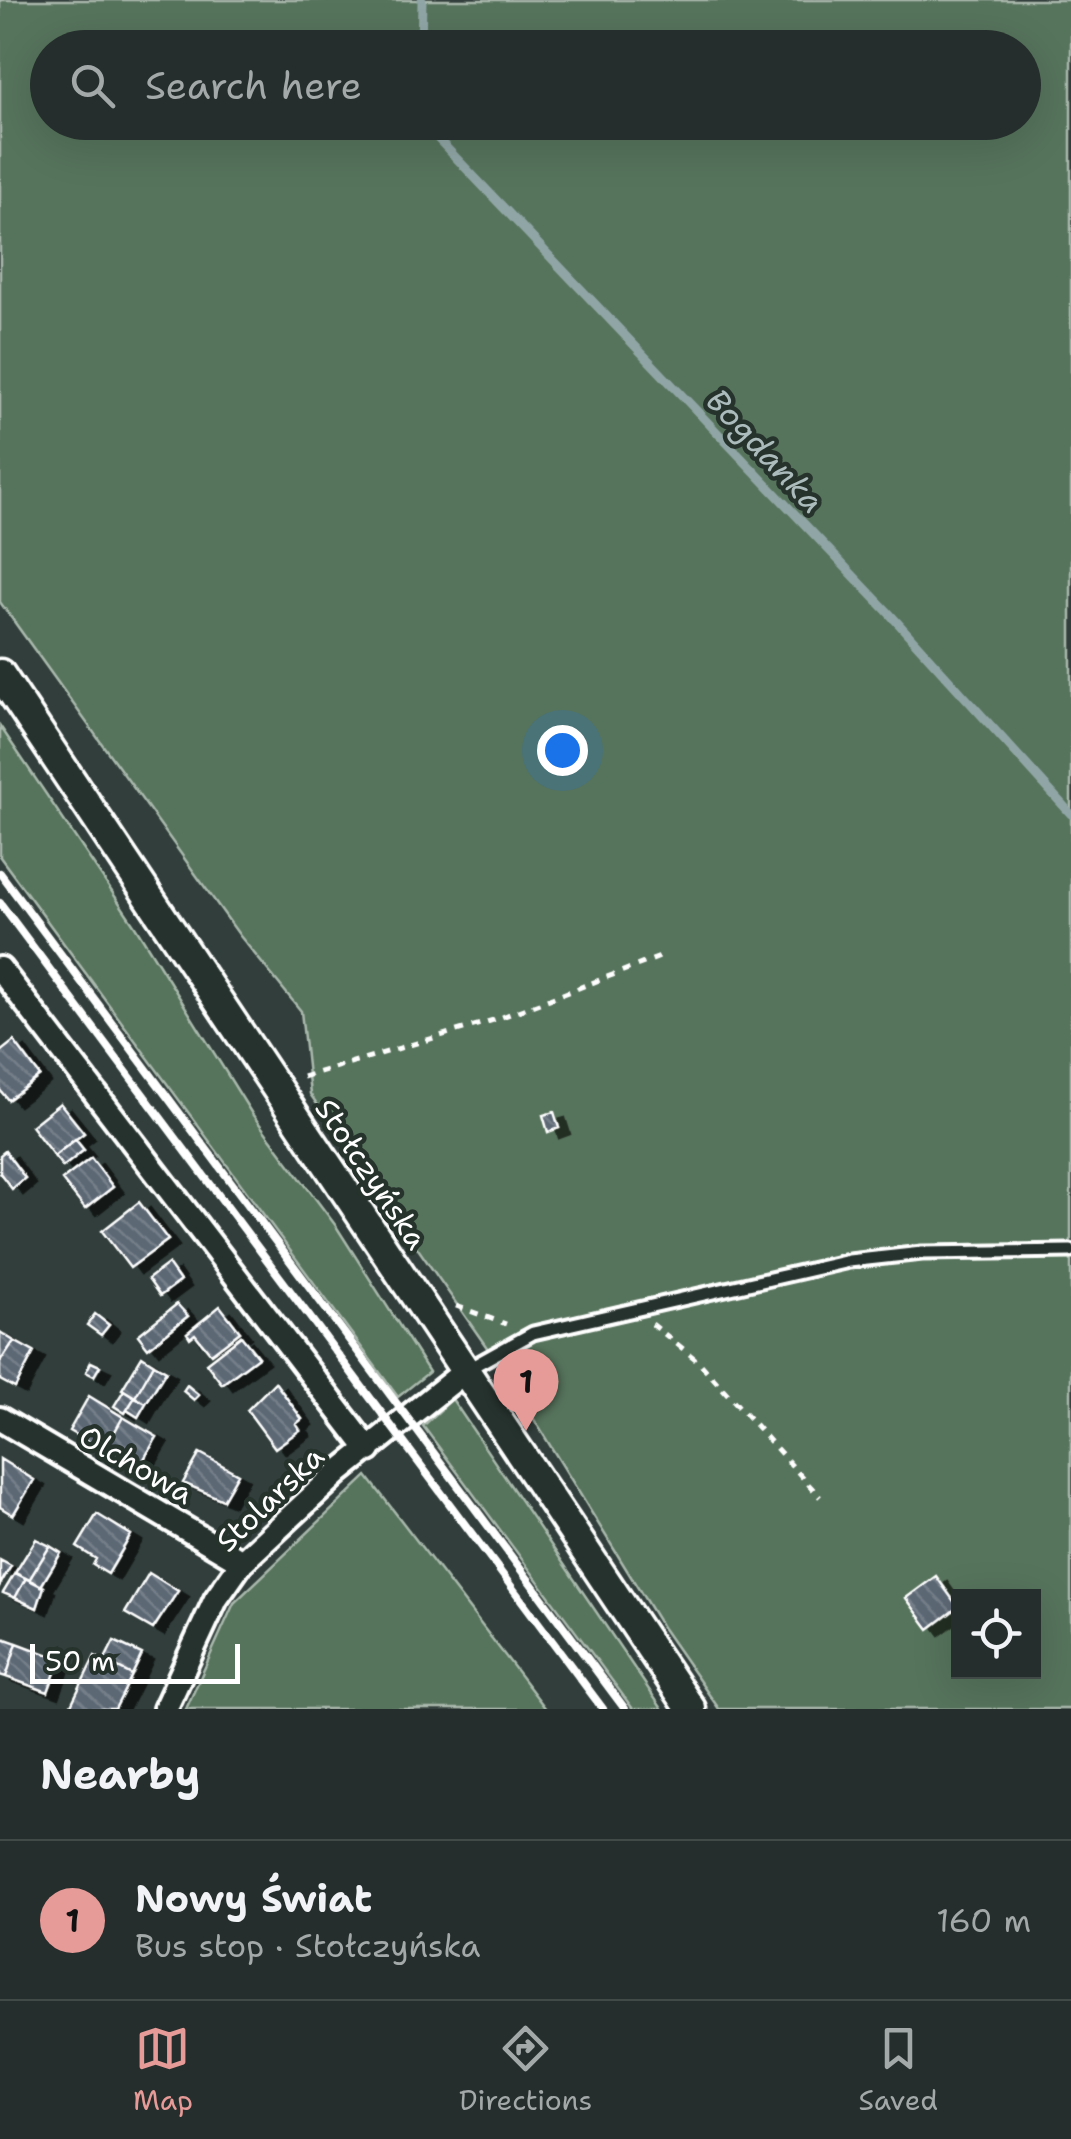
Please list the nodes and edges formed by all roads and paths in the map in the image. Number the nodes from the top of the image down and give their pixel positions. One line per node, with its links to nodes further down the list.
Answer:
1 (0, 674): 4 (street, Stołczyńska)
2 (665, 955): 4 (path)
3 (0, 969): 11 (street)
4 (274, 1086): 9 (street, Stołczyńska)
5 (1071, 1251): 7 (lane)
6 (448, 1304): 8 (path)
7 (622, 1311): 8 (lane); 12 (path)
8 (533, 1333): 9 (lane)
9 (464, 1372): 11 (street, Stolarska); 15 (street, Stołczyńska)
10 (0, 1420): 13 (street, Olchowa)
11 (369, 1450): 13 (street, Stolarska)
12 (820, 1497)
13 (242, 1562): 14 (street, Stolarska)
14 (165, 1709)
15 (690, 1709)

